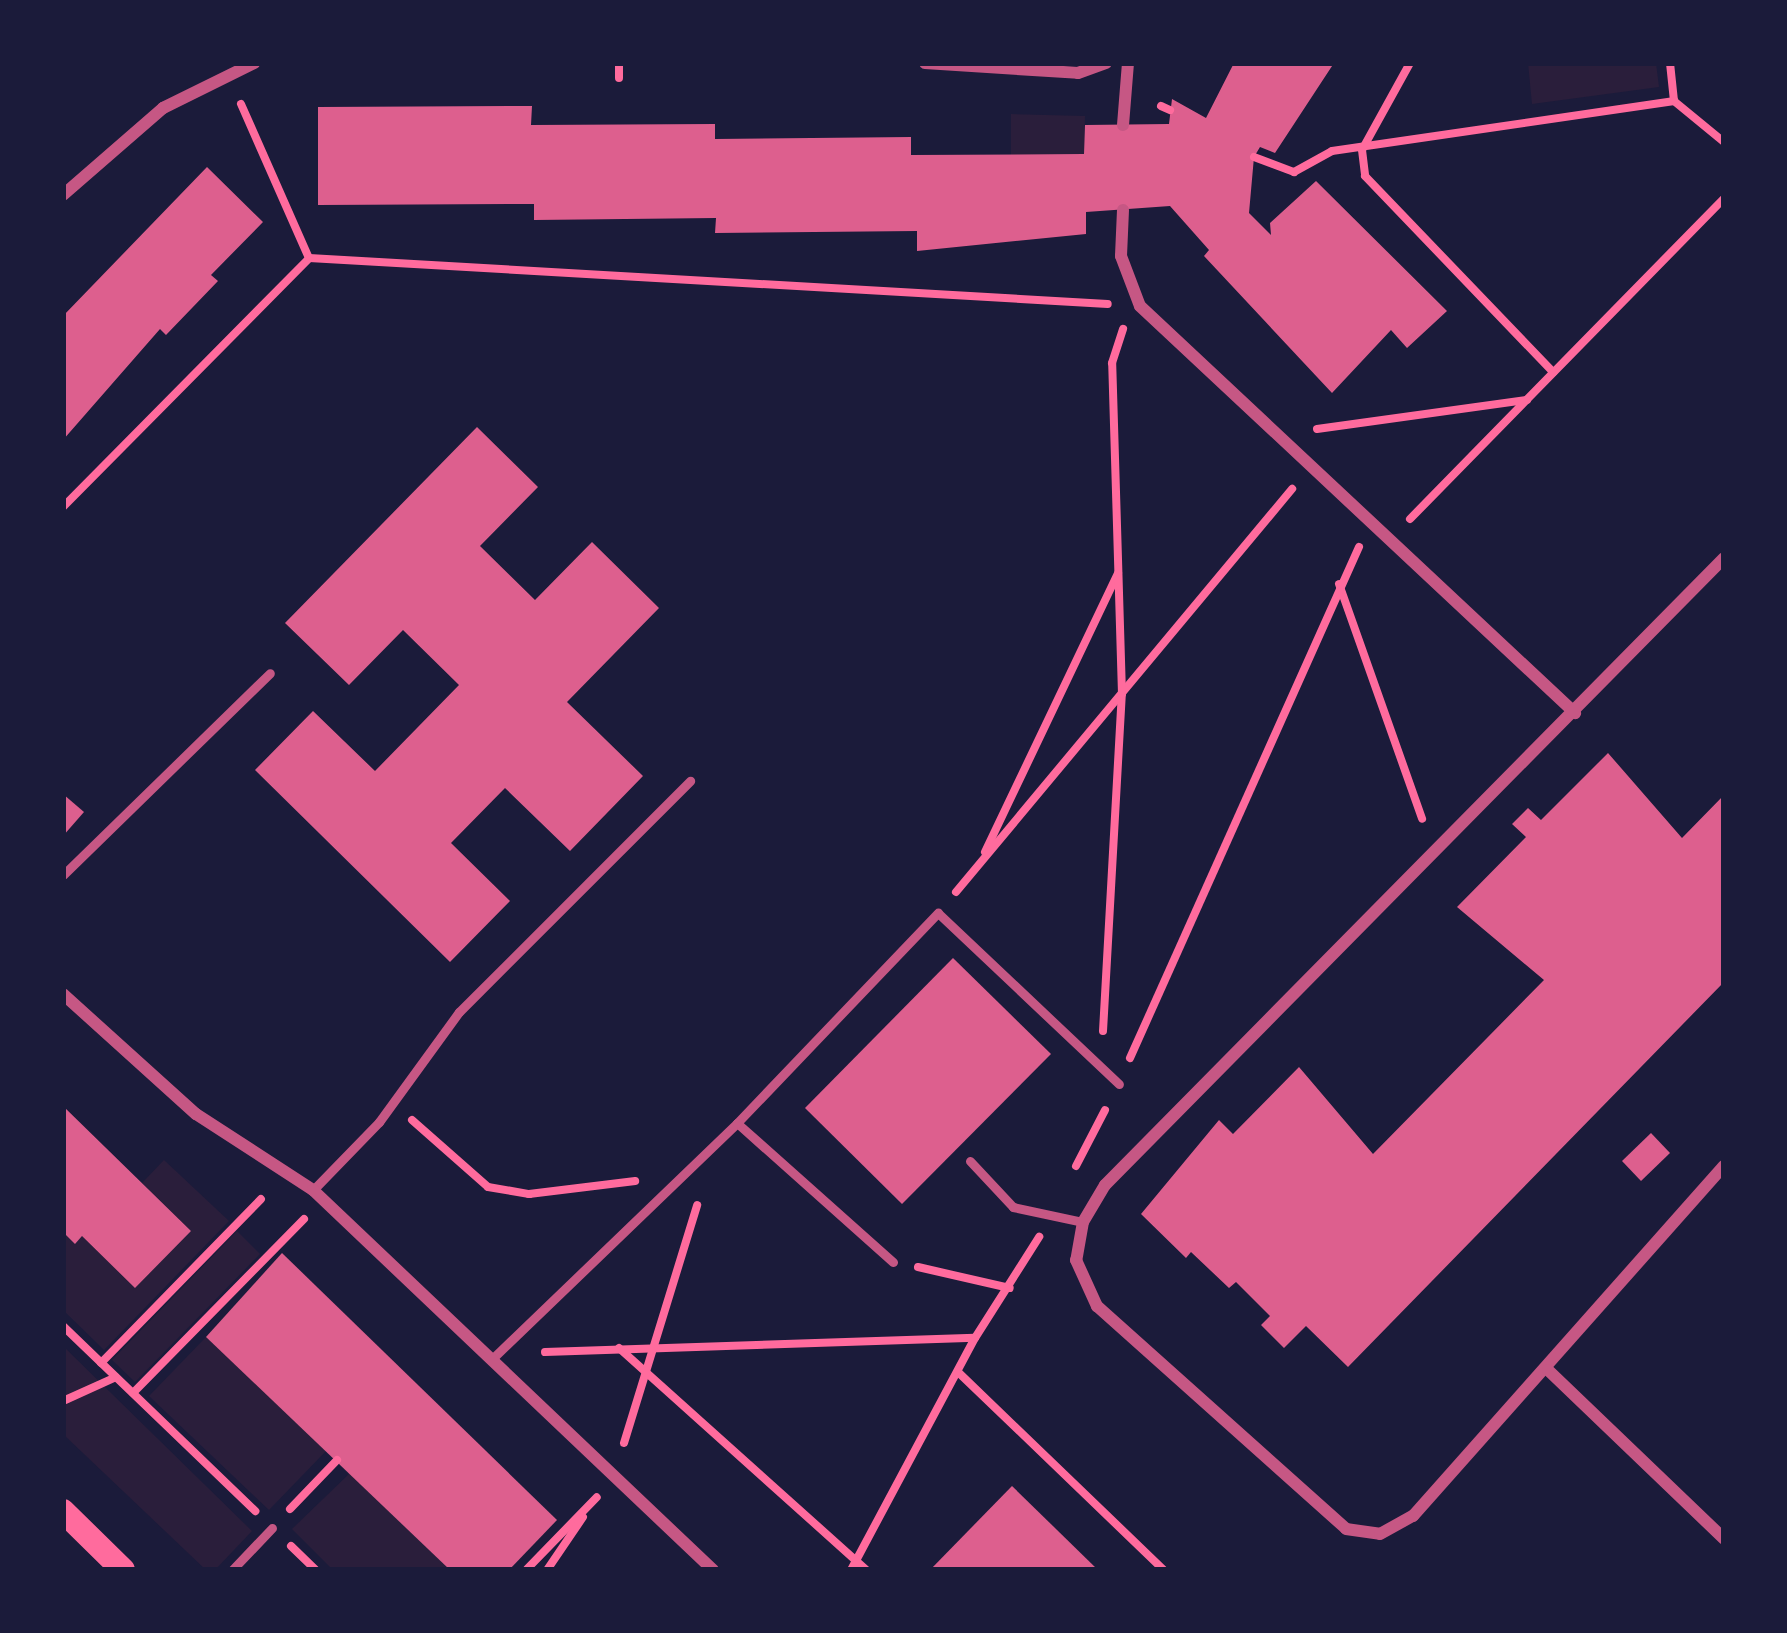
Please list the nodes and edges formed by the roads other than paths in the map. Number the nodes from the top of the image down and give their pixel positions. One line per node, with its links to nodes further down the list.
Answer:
1 (254, 63): 6 (street)
2 (926, 63): 3 (street)
3 (1106, 63)
4 (1128, 63): 5 (street)
5 (1124, 125)
6 (63, 195)
7 (1123, 210): 10 (street)
8 (1724, 558): 10 (street)
9 (269, 673): 12 (lane)
10 (1575, 713): 19 (street)
11 (690, 781): 18 (lane)
12 (63, 875)
13 (63, 994): 18 (street)
14 (1119, 1084): 15 (lane)
15 (737, 1123): 20 (lane); 21 (lane)
16 (970, 1161): 19 (lane)
17 (1724, 1166): 22 (street)
18 (314, 1190): 21 (street)
19 (1083, 1222): 22 (street)
20 (893, 1262)
21 (494, 1357): 28 (street)
22 (1548, 1370): 25 (street)
23 (63, 1511): 26 (main road)
24 (272, 1528): 27 (lane)
25 (1724, 1540)
26 (123, 1570)
27 (232, 1570)
28 (713, 1570)

